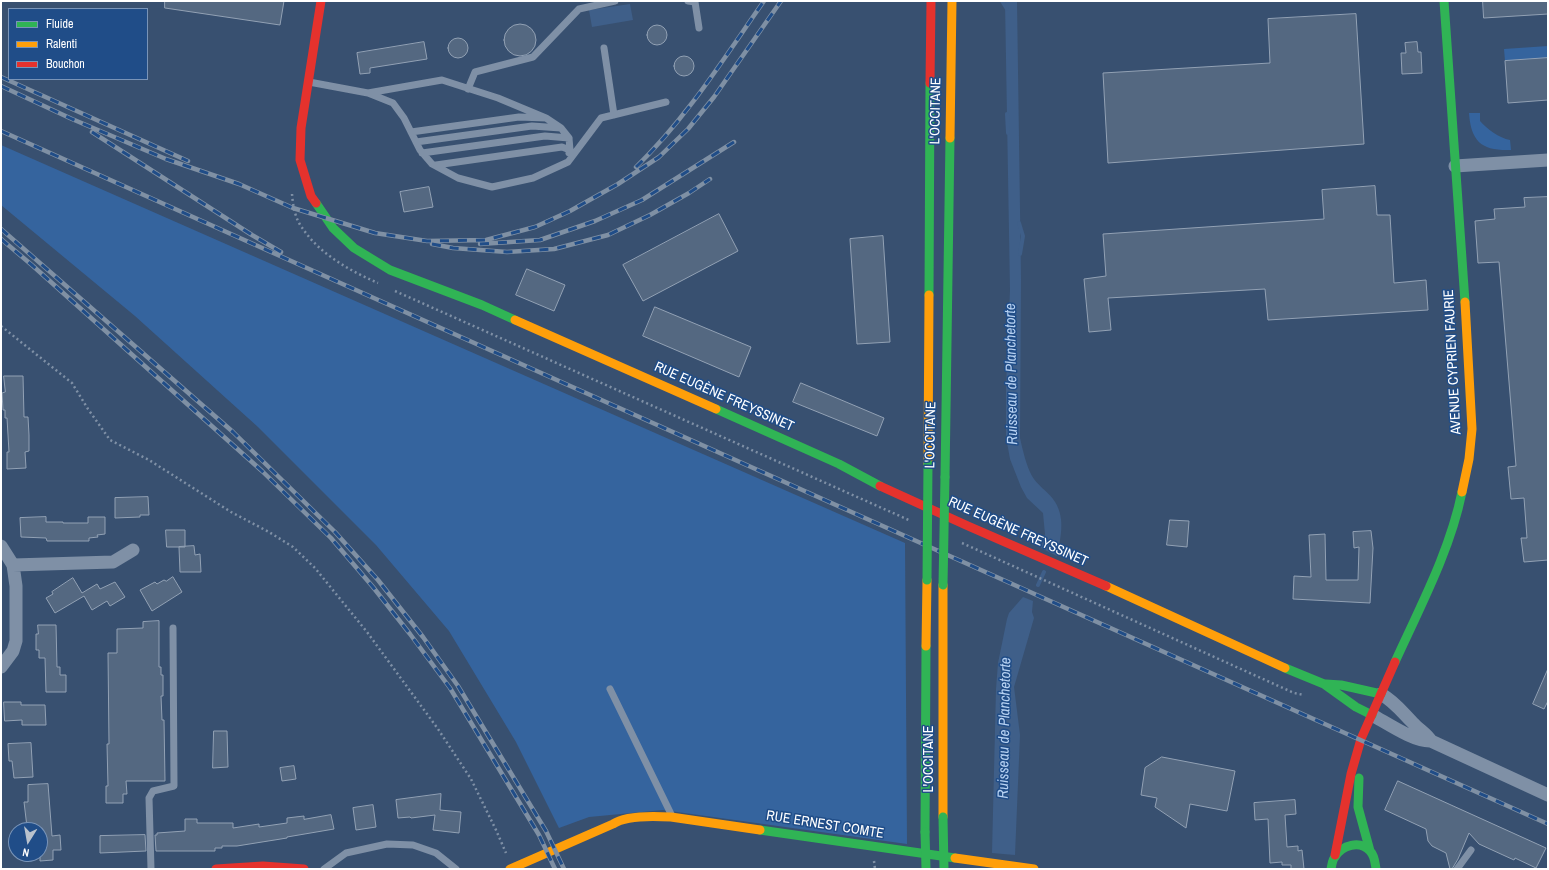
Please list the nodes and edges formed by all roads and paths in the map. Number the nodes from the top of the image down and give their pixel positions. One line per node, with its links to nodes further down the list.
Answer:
1 (321, 1): 9 (main road, RUE EUGÈNE FREYSSINET)
2 (614, 1): 10 (lane)
3 (688, 1): 7 (lane)
4 (931, 1): 55 (main road, L'OCCITANE, bridge)
5 (952, 1): 56 (main road, L'OCCITANE, bridge)
6 (1444, 1): 24 (main road, AVENUE CYPRIEN FAURIE)
7 (699, 28)
8 (604, 48): 13 (lane)
9 (308, 82): 11 (lane); 32 (main road, RUE EUGÈNE FREYSSINET)
10 (468, 89): 11 (lane); 14 (lane)
11 (368, 92): 16 (lane)
12 (666, 102): 13 (lane)
13 (614, 115): 22 (lane)
14 (546, 118): 15 (lane); 16 (lane)
15 (561, 128): 17 (lane); 18 (lane)
16 (411, 132): 18 (lane)
17 (570, 138): 19 (lane); 20 (lane)
18 (416, 142): 20 (lane)
19 (570, 150): 22 (lane); 23 (lane)
20 (422, 153): 23 (lane)
21 (1548, 160): 24 (street)
22 (568, 162): 23 (lane)
23 (436, 165)
24 (1455, 166): 35 (main road, AVENUE CYPRIEN FAURIE)
25 (1, 326): 45 (path)
26 (1, 546): 28 (street)
27 (133, 550): 28 (street)
28 (13, 565): 31 (street)
29 (1030, 573): 34 (path)
30 (173, 628): 49 (lane)
31 (1, 667)
32 (1324, 684): 35 (main road, RUE EUGÈNE FREYSSINET); 36 (main road, RUE EUGÈNE FREYSSINET)
33 (610, 689): 40 (lane)
34 (1307, 696)
35 (1387, 697): 36 (main road, AVENUE CYPRIEN FAURIE); 37 (street)
36 (1372, 714): 37 (street); 38 (main road, AVENUE CYPRIEN FAURIE)
37 (1431, 741): 39 (street)
38 (1358, 749): 46 (main road, AVENUE CYPRIEN FAURIE); 47 (main road, AVENUE CYPRIEN FAURIE)
39 (1548, 796)
40 (674, 818): 41 (main road, RUE ERNEST COMTE); 58 (main road, RUE ERNEST COMTE)
41 (613, 824): 42 (main road); 54 (main road, RUE ERNEST COMTE)
42 (662, 826)
43 (705, 831): 57 (main road, RUE ERNEST COMTE)
44 (1471, 850): 60 (lane)
45 (506, 855)
46 (1372, 855): 47 (main road); 48 (main road, AVENUE CYPRIEN FAURIE)
47 (1332, 862): 59 (main road)
48 (1381, 868)
49 (150, 869)
50 (216, 869): 51 (main road)
51 (304, 869)
52 (324, 869): 53 (lane)
53 (456, 869)
54 (510, 869)
55 (926, 869)
56 (944, 869)
57 (972, 869)
58 (1034, 869)
59 (1324, 869)
60 (1458, 869)

